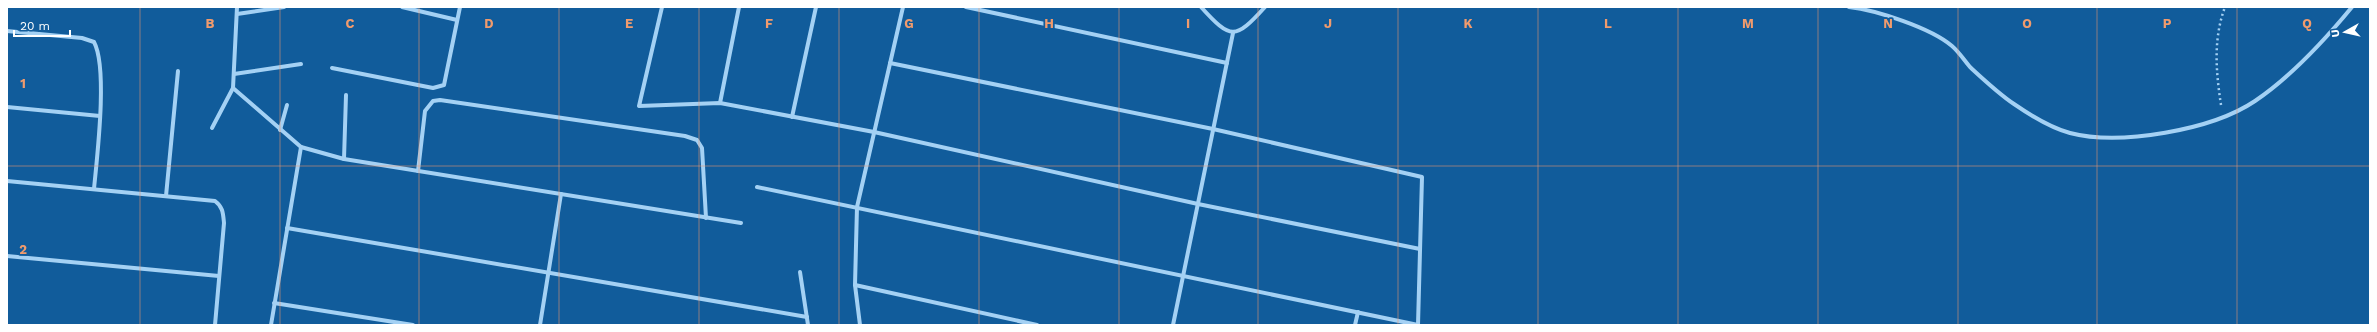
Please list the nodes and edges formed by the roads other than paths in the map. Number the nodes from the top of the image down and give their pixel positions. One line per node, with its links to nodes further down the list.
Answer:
1 (237, 7): 14 (street)
2 (284, 7): 14 (street)
3 (402, 7): 15 (street)
4 (460, 7): 15 (street)
5 (662, 7): 26 (street)
6 (739, 7): 26 (street)
7 (816, 7): 30 (street)
8 (903, 7): 19 (street)
9 (966, 7): 18 (street)
10 (1201, 7): 17 (street)
11 (1265, 7): 17 (street)
12 (1848, 7): 13 (street)
13 (2352, 7)
14 (237, 14): 23 (street)
15 (457, 20): 21 (street)
16 (7, 31): 29 (street)
17 (1233, 33): 18 (street)
18 (1227, 62): 32 (street)
19 (890, 63): 32 (street); 34 (street)
20 (301, 64): 23 (street)
21 (332, 68)
22 (178, 71): 42 (street)
23 (234, 74): 24 (street)
24 (234, 88): 31 (street); 33 (street)
25 (346, 95): 36 (street)
26 (720, 103): 30 (street)
27 (287, 105): 33 (street)
28 (7, 107): 29 (street)
29 (100, 116): 40 (street)
30 (792, 117): 34 (street)
31 (212, 128)
32 (1213, 129): 43 (street); 48 (street)
33 (280, 130): 35 (street)
34 (874, 132): 43 (street); 44 (street)
35 (301, 146): 36 (street); 47 (street)
36 (344, 159): 37 (street)
37 (418, 171): 41 (street); 45 (street)
38 (7, 181): 40 (street)
39 (757, 187): 44 (street)
40 (94, 189): 42 (street)
41 (561, 194): 45 (street); 51 (street)
42 (166, 196): 53 (street)
43 (1198, 204): 48 (street); 52 (street)
44 (857, 208): 52 (street); 54 (street)
45 (706, 218): 46 (street)
46 (741, 223)
47 (287, 228): 51 (street); 55 (street)
48 (1420, 249): 67 (street)
49 (7, 256): 53 (street)
50 (800, 272): 57 (street)
51 (548, 273): 57 (street); 61 (street)
52 (1183, 275): 56 (street); 65 (street)
53 (219, 276): 58 (street)
54 (855, 285): 63 (street); 64 (street)
55 (274, 303): 59 (street); 60 (street)
56 (1358, 312): 66 (street); 67 (street)
57 (807, 317): 62 (street)
58 (215, 325)
59 (271, 325)
60 (413, 325)
61 (540, 325)
62 (808, 325)
63 (860, 325)
64 (1037, 325)
65 (1173, 325)
66 (1355, 325)
67 (1418, 325)

